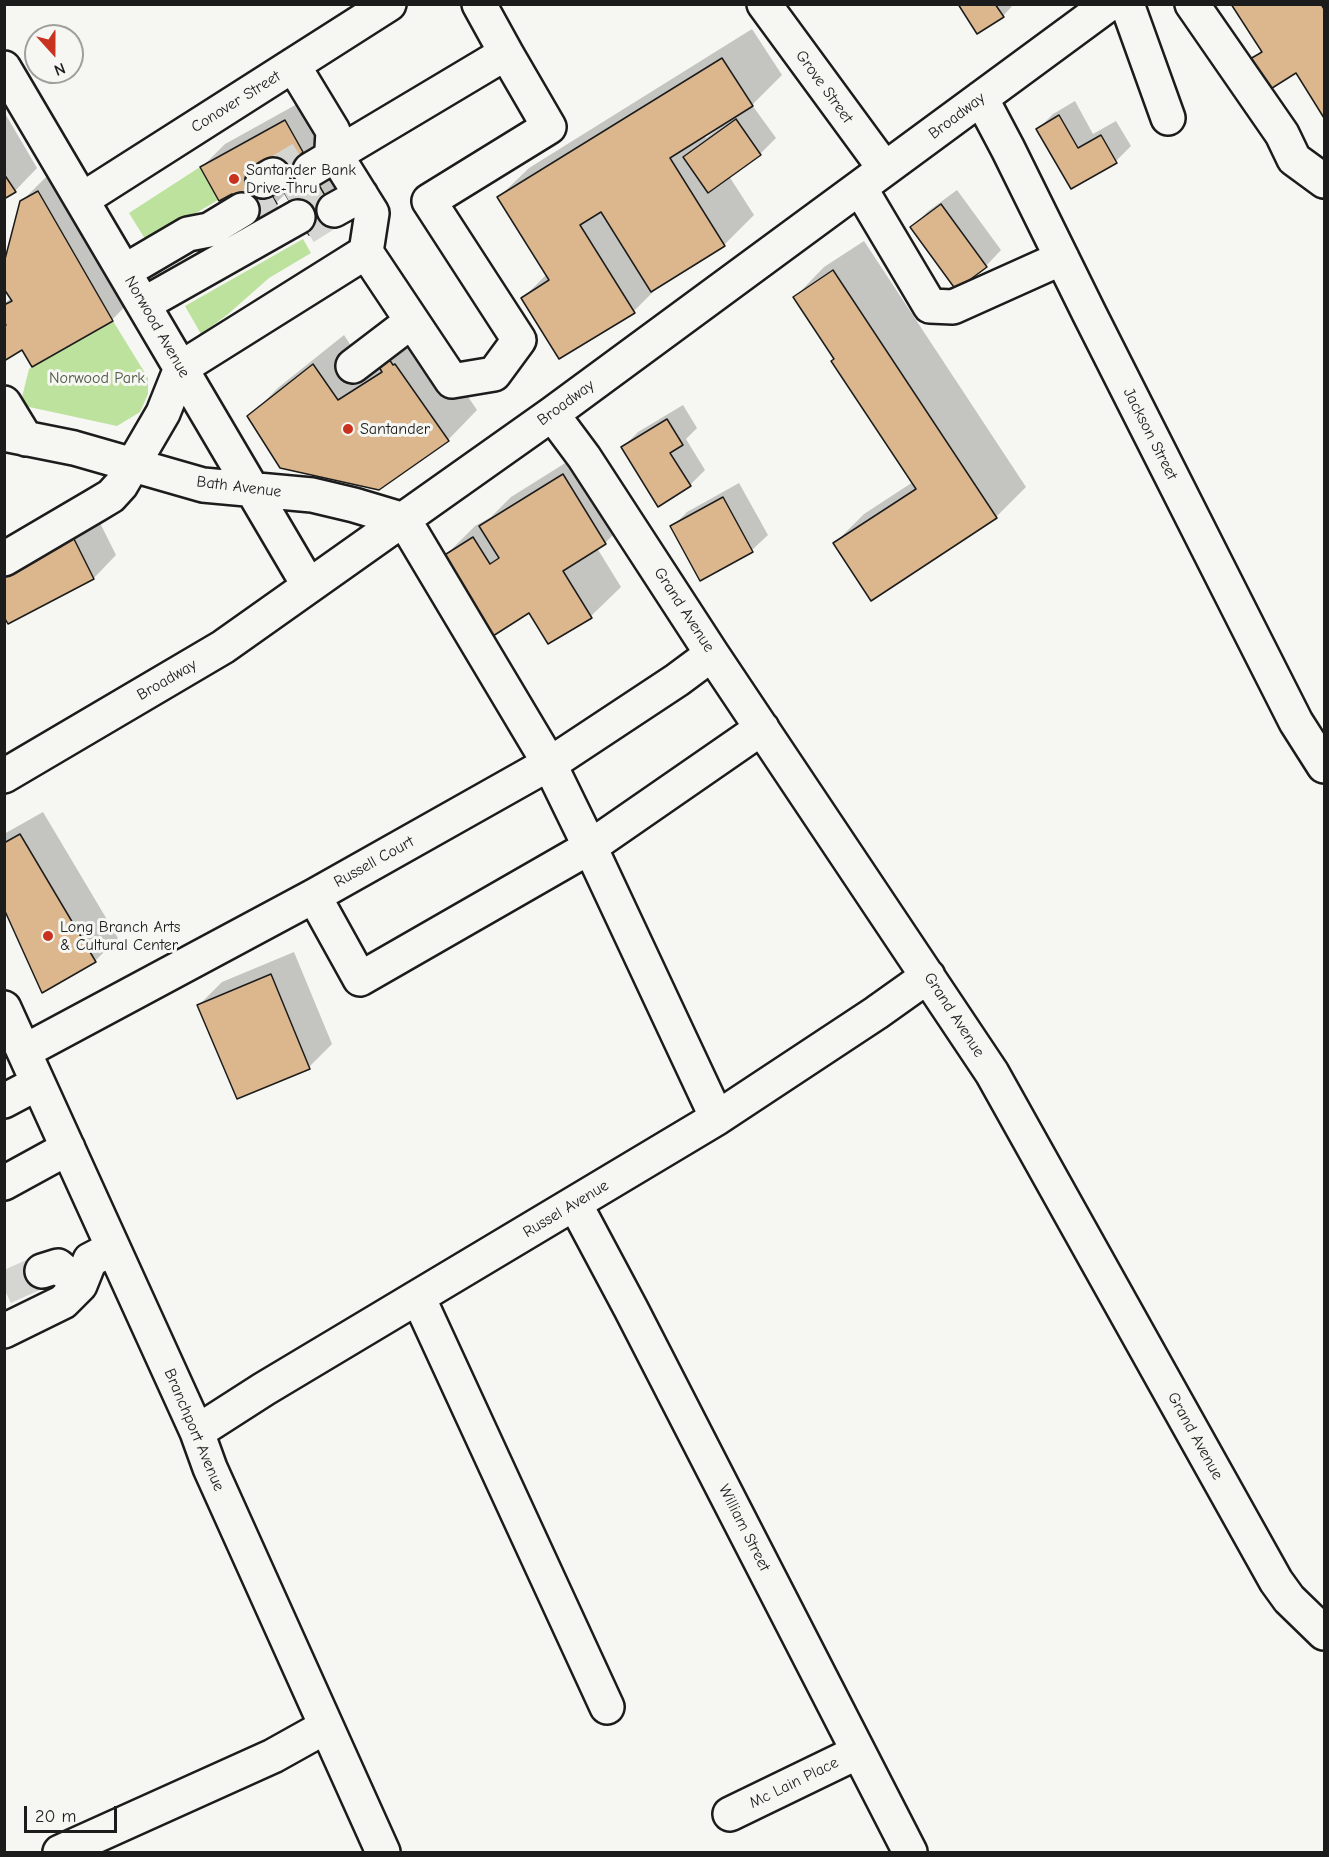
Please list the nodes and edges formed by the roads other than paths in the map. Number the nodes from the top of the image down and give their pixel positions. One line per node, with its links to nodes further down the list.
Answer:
1 (389, 4): 8 (street, Conover Street)
2 (478, 4): 7 (street)
3 (764, 4): 12 (street, Grove Street)
4 (1109, 4): 10 (street, Broadway)
5 (1127, 4): 11 (street)
6 (1192, 4): 14 (street)
7 (506, 53): 13 (street); 22 (street)
8 (293, 65): 13 (street); 16 (street, Conover Street)
9 (4, 68): 16 (street, Norwood Avenue)
10 (981, 98): 12 (street, Broadway); 19 (street, Jackson Street)
11 (1168, 118)
12 (873, 179): 19 (street, Grove Street); 26 (street, Broadway)
13 (332, 181): 18 (street)
14 (1324, 181)
15 (283, 198): 21 (street)
16 (83, 199): 20 (street, Norwood Avenue)
17 (238, 204): 20 (street)
18 (366, 252): 22 (street); 24 (street)
19 (1062, 258): 36 (street, Jackson Street)
20 (125, 271): 21 (street, Norwood Avenue)
21 (144, 304): 24 (street, Norwood Avenue)
22 (412, 321): 23 (street)
23 (353, 366)
24 (181, 368): 28 (street); 29 (street, Norwood Avenue)
25 (4, 403): 27 (street)
26 (552, 414): 30 (street, Broadway); 33 (street, Grand Avenue)
27 (15, 436): 28 (street, Bath Avenue)
28 (133, 464): 29 (street, Bath Avenue); 31 (street)
29 (252, 489): 30 (street, Bath Avenue); 32 (street, Norwood Avenue)
30 (404, 520): 32 (street, Broadway); 35 (street)
31 (4, 559)
32 (309, 586): 37 (street, Broadway)
33 (712, 654): 34 (street, Grand Avenue); 35 (street, Russell Court)
34 (762, 728): 38 (street); 40 (street, Grand Avenue)
35 (549, 763): 38 (street); 39 (street, Russell Court)
36 (1324, 766)
37 (4, 776)
38 (590, 847): 39 (street); 45 (street)
39 (314, 896): 42 (street, Russell Court)
40 (928, 975): 45 (street, Russel Avenue); 55 (street, Grand Avenue)
41 (6, 1014): 42 (street, Branchport Avenue)
42 (25, 1051): 43 (street, Branchport Avenue)
43 (38, 1083): 44 (street); 46 (street, Branchport Avenue)
44 (4, 1101)
45 (717, 1118): 48 (street, Russel Avenue)
46 (68, 1148): 47 (street); 49 (street, Branchport Avenue)
47 (4, 1183)
48 (575, 1204): 52 (street, Russel Avenue); 58 (street, William Street)
49 (113, 1248): 51 (street); 54 (street, Branchport Avenue)
50 (42, 1271): 51 (street)
51 (80, 1285): 53 (street)
52 (418, 1297): 54 (street, Russel Avenue); 56 (street)
53 (4, 1331)
54 (196, 1432): 57 (street, Branchport Avenue)
55 (1324, 1633)
56 (607, 1707)
57 (325, 1727): 60 (street); 61 (street, Branchport Avenue)
58 (858, 1752): 59 (street, Mc Lain Place); 62 (street, William Street)
59 (730, 1814)
60 (60, 1852)
61 (383, 1852)
62 (910, 1852)

